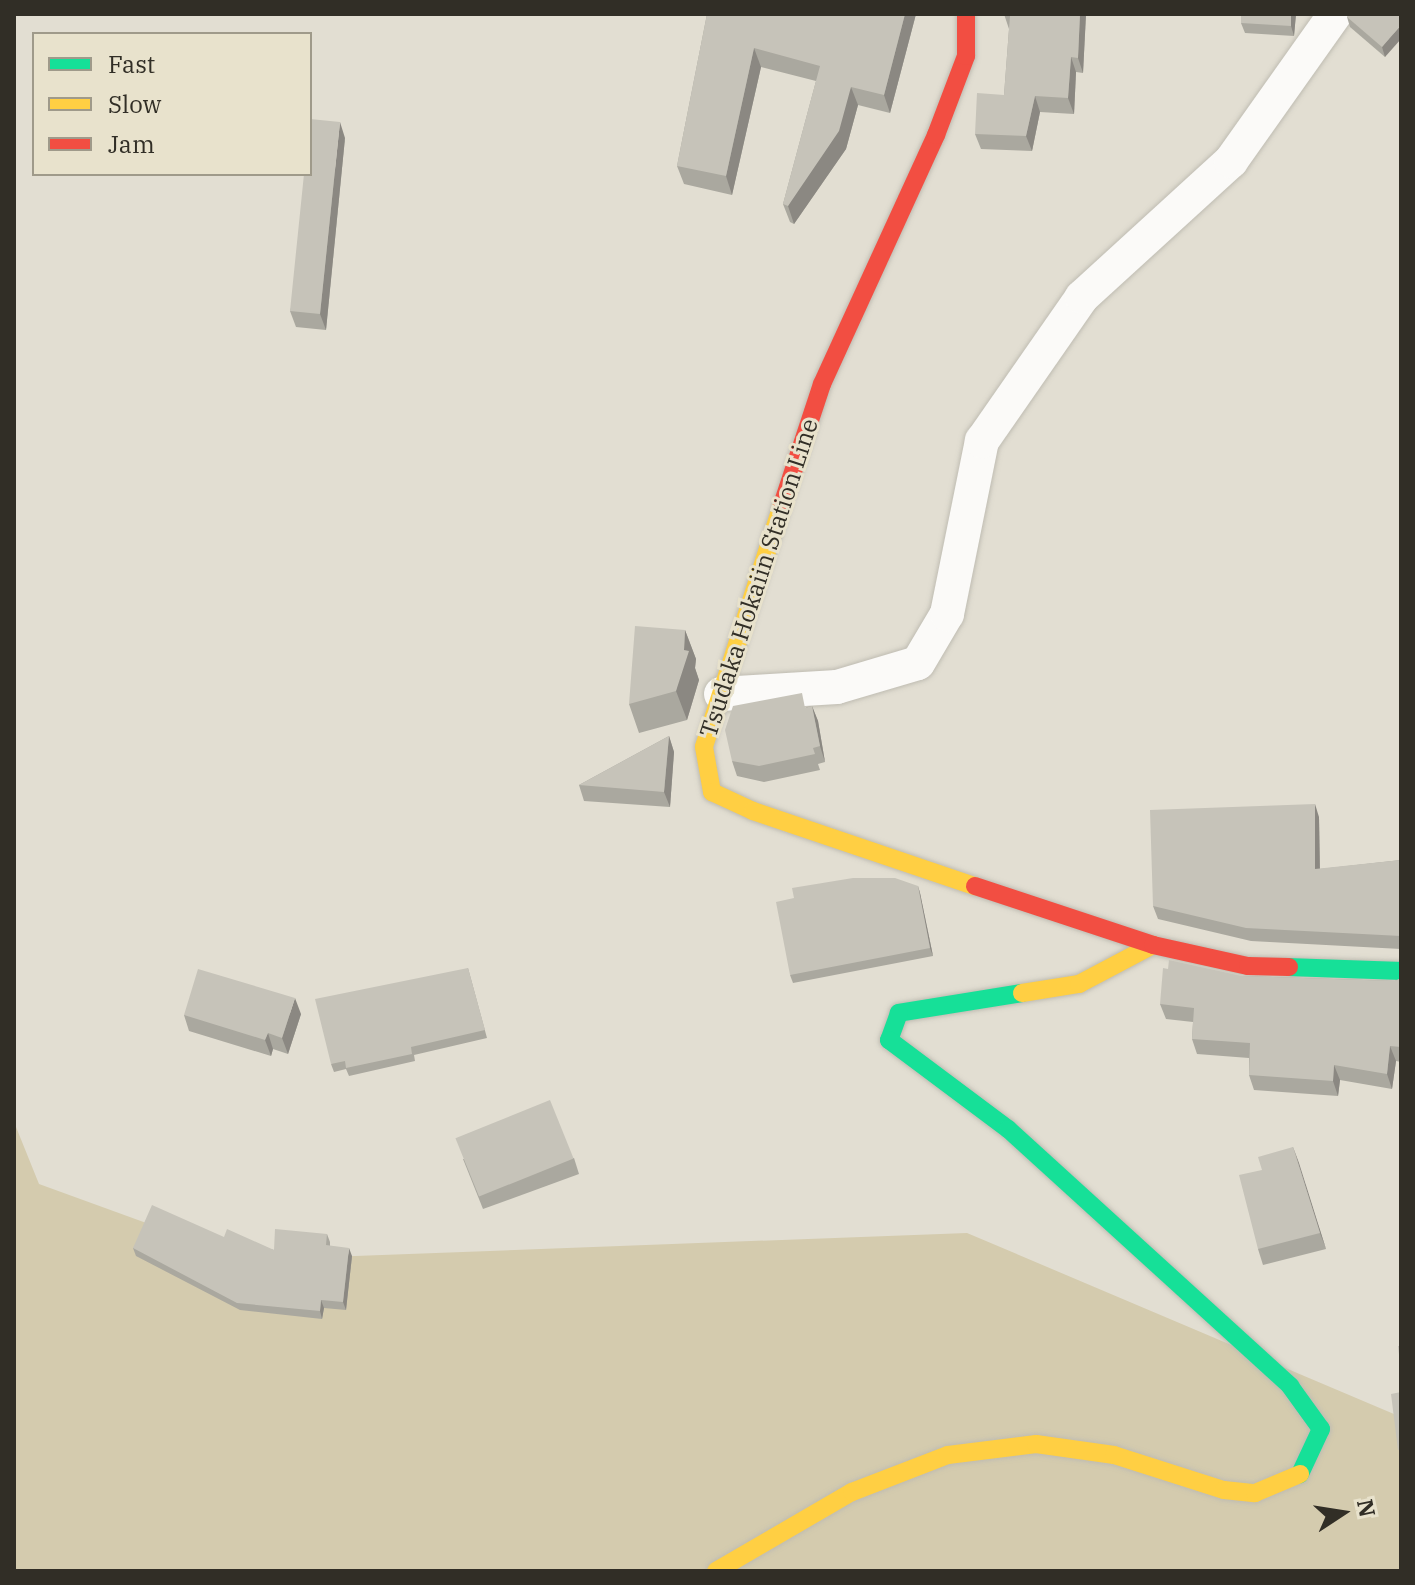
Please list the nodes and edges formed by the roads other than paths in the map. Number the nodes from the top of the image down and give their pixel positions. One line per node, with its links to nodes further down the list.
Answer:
1 (966, 14): 3 (main road, Tsudaka Hokaiin Station Line)
2 (1335, 14): 3 (street)
3 (721, 694): 4 (main road, Tsudaka Hokaiin Station Line)
4 (1153, 945): 5 (main road, Tsudaka Hokaiin Station Line); 6 (main road)
5 (1401, 971)
6 (716, 1571)

